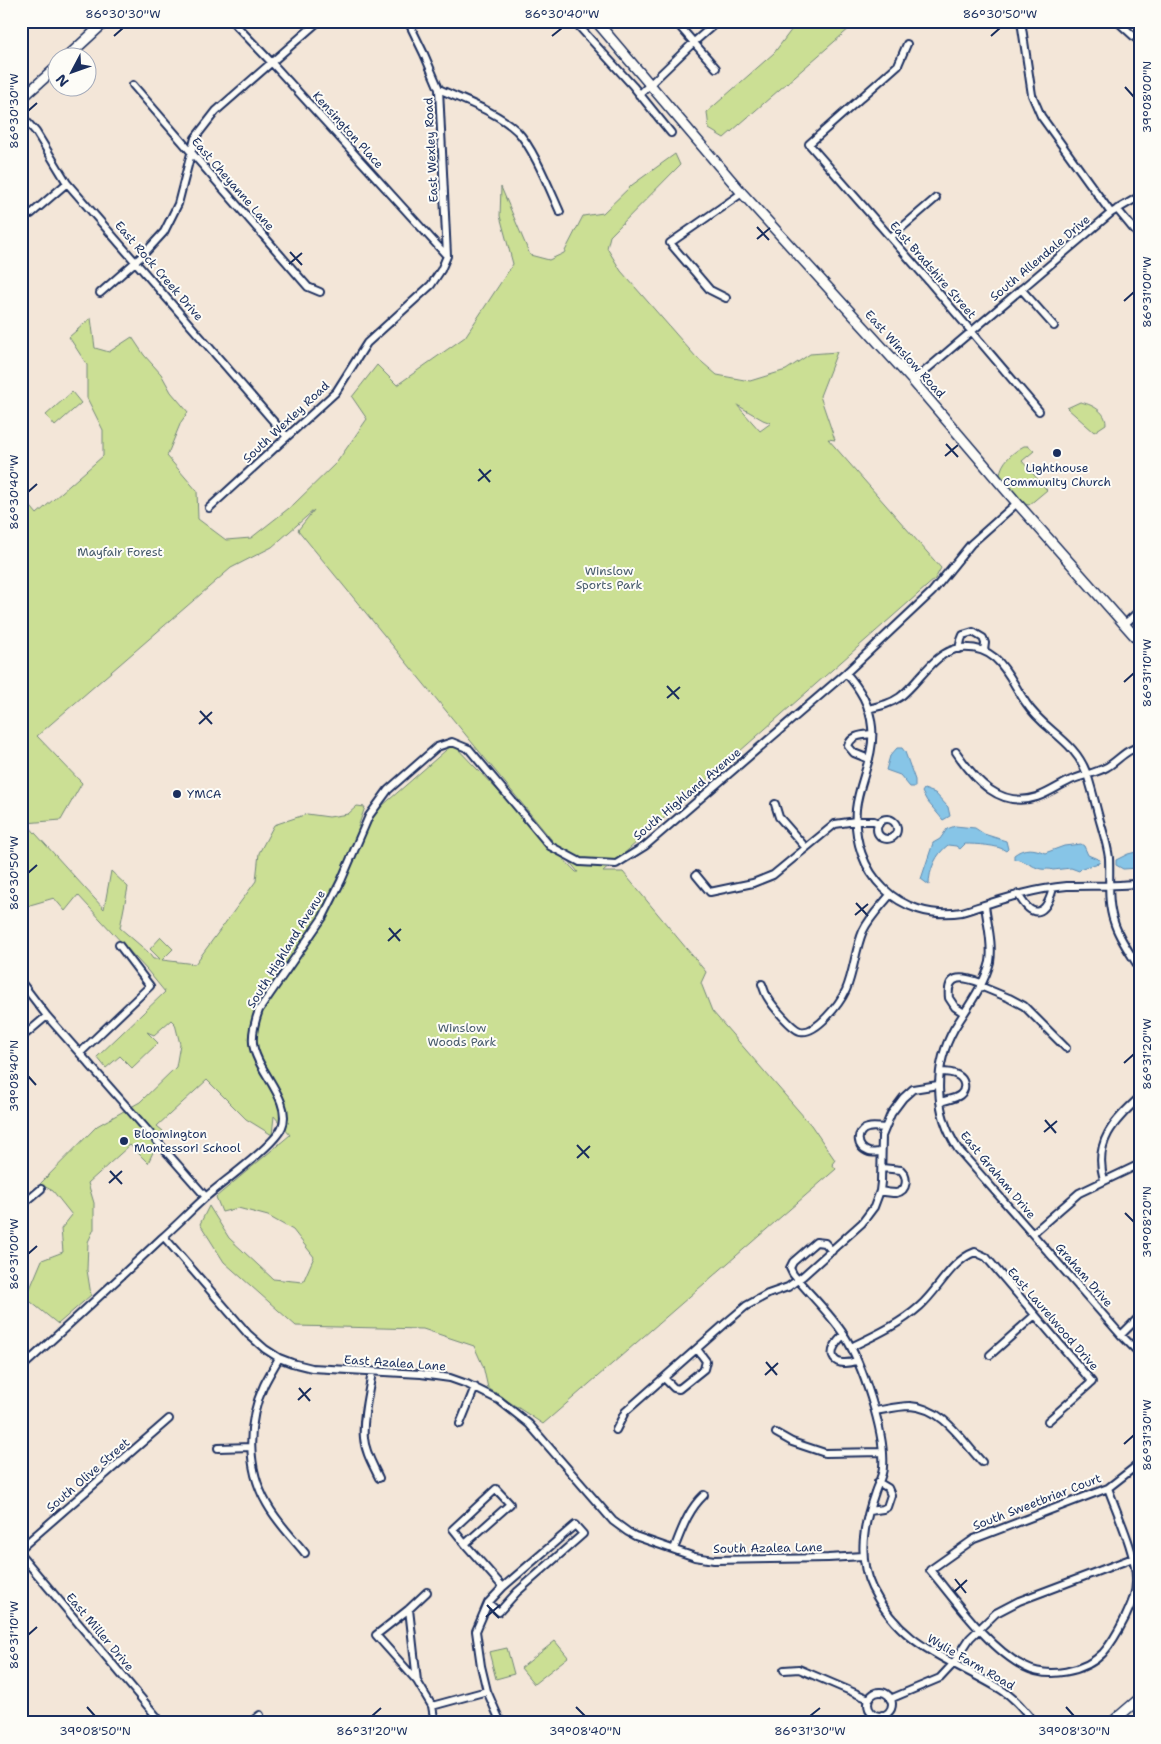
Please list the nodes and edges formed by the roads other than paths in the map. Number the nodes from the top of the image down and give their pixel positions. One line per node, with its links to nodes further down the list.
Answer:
1 (106, 21): 14 (main road)
2 (232, 21): 15 (street, Kensington Place)
3 (318, 21): 15 (street)
4 (408, 21): 20 (street, East Wexley Road)
5 (574, 21): 21 (street)
6 (596, 21): 18 (main road, East Winslow Road)
7 (675, 21): 12 (street)
8 (718, 21): 12 (street)
9 (1021, 21): 30 (street)
10 (1117, 21): 11 (street)
11 (1140, 42)
12 (693, 43): 16 (street); 18 (street)
13 (907, 44): 33 (street, East Bradshire Street)
14 (77, 48)
15 (272, 63): 25 (street); 35 (street, Kensington Place)
16 (716, 68)
17 (48, 75): 22 (main road)
18 (650, 84): 21 (street); 27 (main road, East Winslow Road)
19 (133, 85): 25 (street, East Cheyanne Lane)
20 (439, 89): 31 (street); 35 (street, East Wexley Road)
21 (640, 95): 24 (street)
22 (21, 99)
23 (21, 115): 26 (street, East Rock Creek Drive)
24 (671, 133)
25 (192, 153): 36 (street); 38 (street, East Cheyanne Lane)
26 (67, 183): 32 (street); 36 (street, East Rock Creek Drive)
27 (742, 193): 40 (street); 43 (main road, East Winslow Road)
28 (1140, 196): 30 (street, South Allendale Drive)
29 (936, 198): 33 (street)
30 (1114, 211): 34 (street); 37 (street, South Allendale Drive)
31 (560, 212)
32 (21, 214)
33 (891, 237): 42 (street, East Bradshire Street)
34 (1140, 237)
35 (447, 256): 45 (street, South Wexley Road)
36 (136, 262): 39 (street); 45 (street, East Rock Creek Drive)
37 (1020, 288): 41 (street); 42 (street, South Allendale Drive)
38 (320, 292)
39 (100, 293)
40 (726, 298)
41 (1054, 326)
42 (971, 330): 43 (street, South Allendale Drive); 44 (street, East Bradshire Street)
43 (913, 381): 46 (main road, East Winslow Road)
44 (1039, 412)
45 (287, 437): 47 (street, South Wexley Road)
46 (1017, 503): 49 (main road, East Winslow Road); 53 (street, South Highland Avenue)
47 (209, 508)
48 (1140, 610): 49 (street)
49 (1125, 624): 50 (main road, East Winslow Road)
50 (1140, 642)
51 (959, 648): 52 (street); 52 (street); 54 (street)
52 (984, 651): 59 (street)
53 (846, 673): 54 (street); 92 (street, South Highland Avenue)
54 (868, 709): 55 (street)
55 (872, 734): 58 (street); 58 (street)
56 (1140, 747): 59 (street)
57 (956, 752): 59 (street)
58 (869, 759): 61 (street)
59 (1087, 774): 66 (street)
60 (775, 804): 63 (street)
61 (856, 821): 62 (street); 63 (street); 68 (street)
62 (879, 824)
63 (806, 848): 64 (street)
64 (696, 875)
65 (1140, 883): 66 (street)
66 (1109, 885): 67 (street); 72 (street)
67 (1053, 888): 69 (street); 69 (street)
68 (890, 894): 70 (street); 74 (street)
69 (1018, 894): 70 (street)
70 (985, 905): 75 (street, East Graham Drive)
71 (119, 946): 80 (street)
72 (1140, 969)
73 (21, 982): 77 (street)
74 (762, 984)
75 (981, 985): 76 (street, East Graham Drive); 76 (street); 79 (street)
76 (964, 1013): 81 (street, East Graham Drive)
77 (47, 1016): 78 (street); 80 (street)
78 (21, 1038)
79 (1066, 1048)
80 (80, 1053): 92 (street)
81 (940, 1072): 82 (street, East Graham Drive); 84 (street)
82 (938, 1085): 84 (street, East Graham Drive); 85 (street)
83 (1140, 1097): 89 (street)
84 (940, 1102): 94 (street, East Graham Drive)
85 (885, 1128): 86 (street); 86 (street)
86 (881, 1152): 88 (street)
87 (1140, 1164): 89 (street)
88 (882, 1168): 91 (street); 91 (street)
89 (1104, 1180): 94 (street)
90 (41, 1189): 93 (street)
91 (880, 1191): 96 (street)
92 (206, 1197): 95 (street, South Highland Avenue)
93 (21, 1206)
94 (1033, 1233): 101 (street, Graham Drive)
95 (164, 1237): 106 (street, East Azalea Lane); 108 (street, South Highland Avenue)
96 (832, 1250): 97 (street); 97 (street)
97 (798, 1280): 100 (street, Wylie Farm Road); 103 (street)
98 (1035, 1314): 102 (street, East Laurelwood Drive); 105 (street); 114 (street, East Laurelwood Drive)
99 (1140, 1316): 101 (street)
100 (844, 1334): 102 (street, Wylie Farm Road); 107 (street)
101 (1121, 1335): 104 (street, Graham Drive)
102 (851, 1347): 107 (street, Wylie Farm Road)
103 (697, 1349): 110 (street); 110 (street)
104 (1140, 1354)
105 (990, 1355)
106 (279, 1358): 109 (street, East Azalea Lane); 118 (street)
107 (856, 1361): 112 (street, Wylie Farm Road)
108 (21, 1368)
109 (372, 1372): 111 (street, East Azalea Lane); 123 (street)
110 (664, 1378): 116 (street)
111 (474, 1387): 115 (street); 130 (street, East Azalea Lane)
112 (876, 1411): 120 (street, Wylie Farm Road); 121 (street)
113 (169, 1419): 129 (street, South Olive Street)
114 (1048, 1421)
115 (460, 1424)
116 (616, 1430)
117 (776, 1433): 120 (street)
118 (251, 1447): 119 (street); 131 (street)
119 (218, 1448)
120 (883, 1452): 124 (street, Wylie Farm Road)
121 (982, 1462)
122 (1140, 1463): 125 (street, South Sweetbriar Court)
123 (379, 1478)
124 (878, 1482): 127 (street, Wylie Farm Road); 127 (street)
125 (1108, 1488): 134 (street); 139 (street, South Sweetbriar Court)
126 (704, 1495): 130 (street)
127 (869, 1511): 133 (street, Wylie Farm Road)
128 (465, 1544): 128 (street); 135 (street)
129 (21, 1548)
130 (674, 1549): 133 (street, South Azalea Lane)
131 (305, 1552)
132 (21, 1555): 148 (street, East Miller Drive)
133 (863, 1556): 140 (street, Wylie Farm Road)
134 (1133, 1558): 139 (street); 139 (street)
135 (503, 1586): 137 (street); 137 (street)
136 (427, 1592): 138 (street)
137 (488, 1603): 143 (street)
138 (409, 1609): 142 (street); 142 (street)
139 (979, 1628): 140 (street)
140 (953, 1664): 146 (street); 157 (street, Wylie Farm Road)
141 (784, 1670): 145 (street)
142 (417, 1681): 147 (street)
143 (487, 1691): 147 (street); 155 (street)
144 (1140, 1698): 158 (main road)
145 (869, 1699): 146 (street); 150 (street)
146 (890, 1699): 150 (street)
147 (432, 1706): 154 (street)
148 (155, 1715): 151 (street); 152 (street, East Miller Drive)
149 (260, 1715): 153 (street)
150 (882, 1715): 156 (street)
151 (146, 1723)
152 (162, 1723)
153 (250, 1723)
154 (435, 1723)
155 (501, 1723)
156 (884, 1723)
157 (1035, 1723)
158 (1111, 1723)

